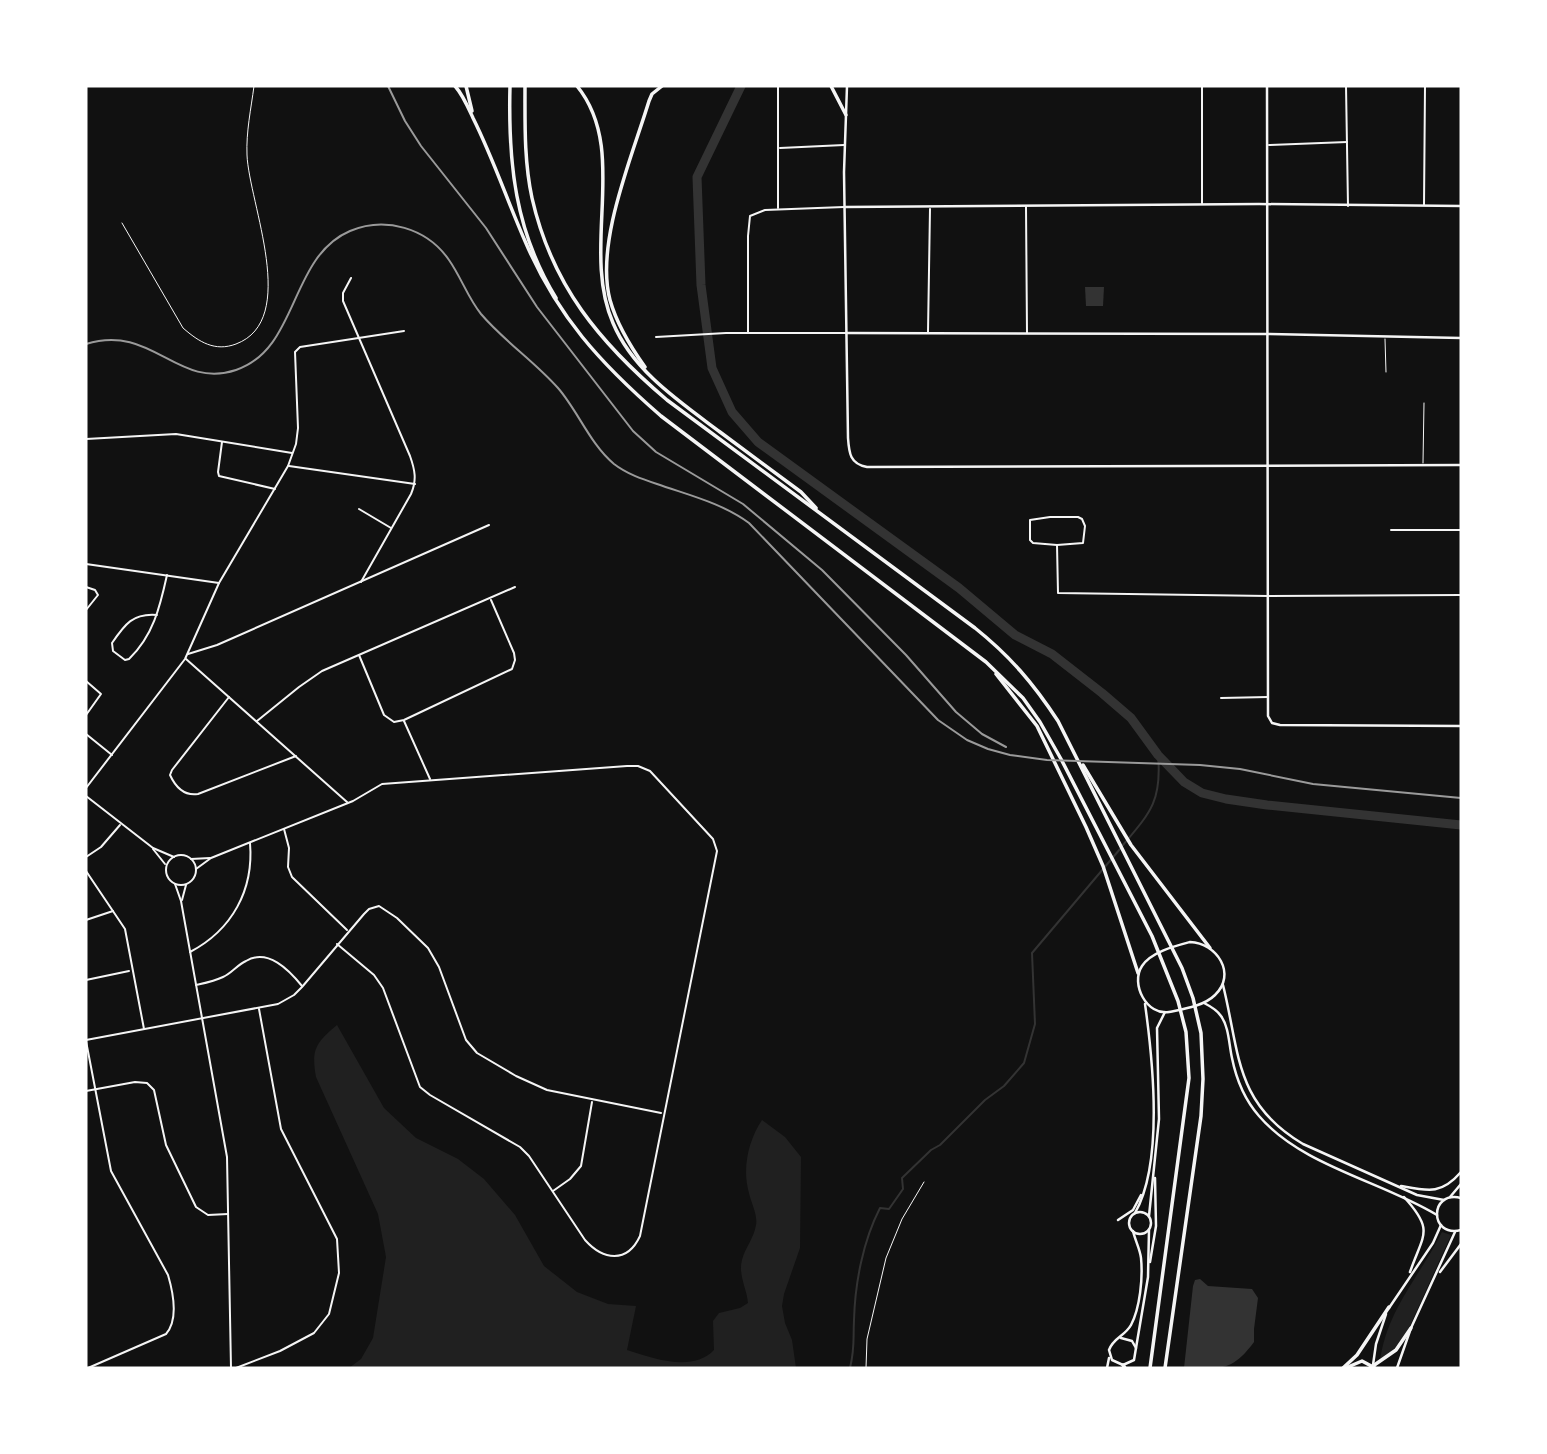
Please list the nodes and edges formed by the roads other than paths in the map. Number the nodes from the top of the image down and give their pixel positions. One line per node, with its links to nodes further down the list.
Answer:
1 (254, 86): 30 (lane)
2 (455, 86): 16 (main road)
3 (466, 86): 16 (main road)
4 (510, 86): 32 (main road)
5 (525, 86): 56 (main road)
6 (577, 86): 44 (main road)
7 (662, 86): 44 (main road)
8 (778, 86): 20 (street)
9 (831, 86): 15 (main road)
10 (847, 86): 15 (street)
11 (1202, 86): 21 (street)
12 (1268, 86): 19 (street)
13 (1346, 86): 17 (street)
14 (1425, 86): 26 (street)
15 (846, 115): 18 (street)
16 (477, 127): 32 (main road)
17 (1347, 142): 19 (street); 25 (street)
18 (845, 145): 20 (street); 28 (street)
19 (1268, 145): 22 (street)
20 (778, 148): 29 (street)
21 (1202, 204): 22 (street); 23 (street)
22 (1267, 204): 25 (street); 38 (street)
23 (1026, 205): 24 (street); 36 (street)
24 (930, 206): 28 (street); 37 (street)
25 (1348, 206): 26 (street)
26 (1424, 206): 27 (street)
27 (1461, 206)
28 (845, 207): 29 (street); 35 (street)
29 (778, 209): 34 (street)
30 (122, 223)
31 (351, 278): 41 (street)
32 (575, 330): 76 (main road)
33 (404, 331): 41 (street)
34 (748, 333): 35 (street); 40 (street)
35 (846, 333): 37 (street); 52 (street)
36 (1027, 333): 37 (street); 38 (street)
37 (928, 334)
38 (1267, 334): 39 (street); 52 (street)
39 (1385, 336): 42 (street); 43 (lane)
40 (656, 337)
41 (359, 338): 48 (street); 53 (street)
42 (1461, 338)
43 (1385, 372)
44 (653, 378): 56 (main road)
45 (1424, 403): 49 (lane)
46 (86, 439): 47 (street)
47 (222, 441): 48 (street); 54 (street)
48 (293, 454): 51 (street)
49 (1423, 465): 50 (street); 52 (street)
50 (1461, 465)
51 (288, 466): 53 (street); 54 (street)
52 (1267, 467): 69 (street)
53 (415, 484): 58 (street)
54 (275, 489): 65 (street)
55 (359, 509): 58 (street)
56 (822, 515): 86 (main road)
57 (489, 525): 64 (street)
58 (392, 528): 64 (street)
59 (1391, 530): 60 (street)
60 (1461, 530)
61 (1057, 545): 61 (street); 69 (street)
62 (86, 564): 63 (street)
63 (167, 576): 65 (street); 72 (street)
64 (361, 582): 73 (street)
65 (219, 583): 73 (street)
66 (86, 587): 71 (street)
67 (515, 587): 70 (street)
68 (1461, 594): 69 (street)
69 (1268, 596): 78 (street)
70 (490, 599): 74 (street); 82 (street)
71 (86, 610)
72 (158, 615): 72 (street)
73 (188, 654): 75 (street)
74 (359, 655): 82 (street); 83 (street)
75 (185, 659): 79 (street); 87 (street)
76 (986, 662): 114 (main road); 168 (main road)
77 (86, 681): 81 (street)
78 (1268, 696): 80 (street); 84 (street)
79 (229, 697): 83 (street); 88 (street)
80 (1221, 698)
81 (86, 715)
82 (404, 720): 89 (street)
83 (257, 721): 88 (street)
84 (1461, 726)
85 (86, 734): 87 (street)
86 (1074, 751): 111 (main road); 169 (main road)
87 (112, 755): 90 (street)
88 (296, 756): 92 (street)
89 (430, 779): 92 (street); 129 (street)
90 (86, 788)
91 (86, 796): 93 (street)
92 (348, 802): 94 (street)
93 (120, 825): 96 (street); 97 (street)
94 (284, 829): 95 (street); 109 (street)
95 (250, 842): 99 (street); 112 (street)
96 (153, 848): 98 (street); 101 (street)
97 (86, 857)
98 (174, 857): 100 (street); 101 (street)
99 (211, 858): 100 (street); 102 (street)
100 (191, 859): 102 (street)
101 (166, 866): 104 (street)
102 (196, 869): 105 (street)
103 (86, 871): 107 (street)
104 (175, 884): 105 (street); 106 (street)
105 (186, 884): 106 (street)
106 (181, 901): 112 (street)
107 (114, 911): 108 (street); 113 (street)
108 (86, 920)
109 (348, 931): 110 (street); 128 (street)
110 (337, 944): 118 (street); 136 (street)
111 (1210, 948): 114 (street); 117 (street)
112 (190, 952): 116 (street)
113 (132, 971): 115 (street); 124 (street)
114 (1138, 973): 119 (street)
115 (86, 980)
116 (196, 985): 118 (street); 123 (street)
117 (1223, 985): 120 (street); 135 (street)
118 (302, 987): 121 (street)
119 (1144, 1000): 122 (street); 134 (street)
120 (1204, 1003): 122 (street); 137 (street)
121 (259, 1009): 123 (street); 164 (street)
122 (1166, 1013): 130 (street)
123 (203, 1018): 124 (street); 142 (street)
124 (144, 1030): 125 (street)
125 (86, 1040): 126 (street)
126 (94, 1089): 127 (street); 142 (street); 162 (street)
127 (86, 1091)
128 (592, 1101): 129 (street); 136 (street)
129 (663, 1114): 136 (street)
130 (1155, 1171): 144 (street); 152 (street)
131 (1461, 1172): 135 (street)
132 (924, 1182): 165 (lane)
133 (1461, 1184): 138 (street)
134 (1146, 1186): 141 (street); 145 (street)
135 (1397, 1186): 140 (street)
136 (552, 1191)
137 (1402, 1196): 143 (street); 153 (street)
138 (1450, 1197): 139 (street); 140 (street)
139 (1461, 1198)
140 (1444, 1200): 143 (street)
141 (1135, 1213): 144 (street); 149 (street)
142 (229, 1214): 163 (street)
143 (1437, 1214): 146 (street)
144 (1149, 1216): 147 (street)
145 (1118, 1220)
146 (1441, 1226): 150 (street); 153 (street)
147 (1149, 1230): 149 (street); 152 (street)
148 (1461, 1230): 150 (street)
149 (1133, 1231): 157 (street)
150 (1455, 1232): 154 (street)
151 (1461, 1244): 154 (street)
152 (1148, 1270): 158 (street)
153 (1409, 1275): 155 (street)
154 (1436, 1278): 156 (street)
155 (1389, 1307): 170 (main road); 171 (street)
156 (1411, 1328): 171 (main road); 172 (street)
157 (1121, 1338): 158 (street); 159 (street)
158 (1136, 1348): 161 (street)
159 (1110, 1356): 160 (street); 166 (street)
160 (1116, 1364): 161 (street); 167 (street)
161 (1124, 1367)
162 (88, 1368)
163 (231, 1368)
164 (236, 1368)
165 (866, 1368)
166 (1107, 1368)
167 (1115, 1368)
168 (1150, 1368)
169 (1165, 1368)
170 (1345, 1368): 171 (main road)
171 (1373, 1368)
172 (1397, 1368)

